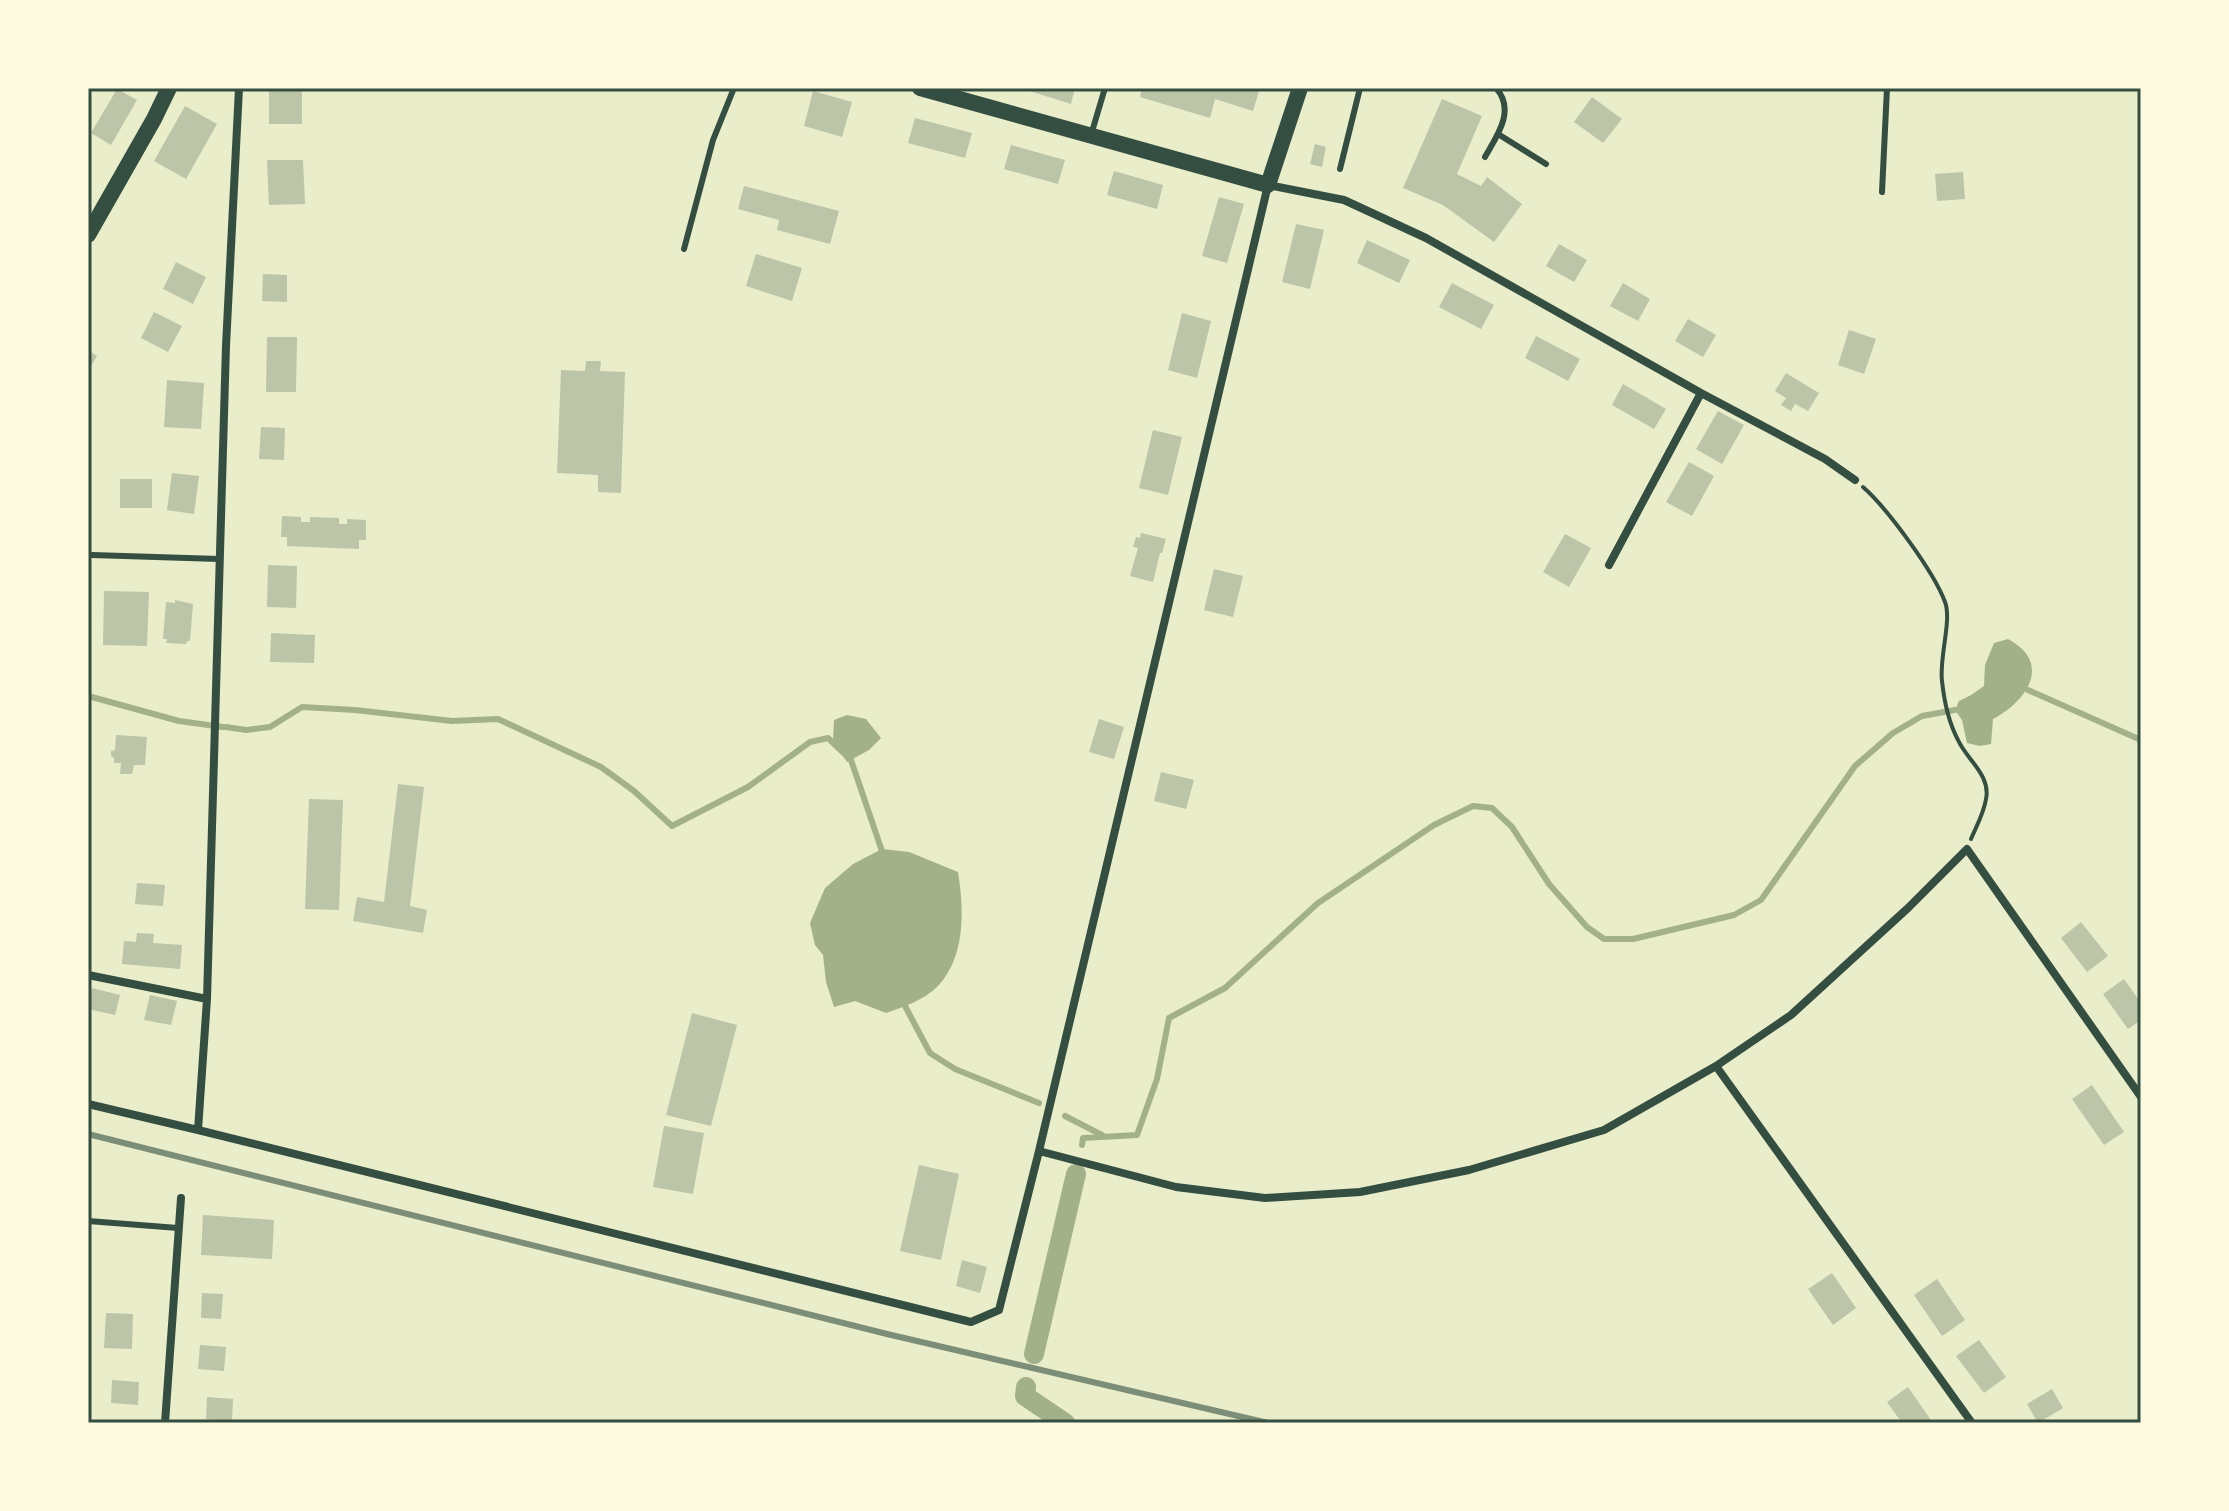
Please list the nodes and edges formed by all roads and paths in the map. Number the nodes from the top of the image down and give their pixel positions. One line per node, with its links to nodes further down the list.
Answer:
1 (169, 88): 18 (main road)
2 (239, 88): 23 (street)
3 (734, 88): 19 (lane)
4 (920, 88): 12 (main road)
5 (1105, 88): 12 (lane)
6 (1300, 88): 16 (main road)
7 (1360, 88): 15 (lane)
8 (1496, 88): 10 (lane)
9 (1887, 88): 17 (lane)
10 (1504, 91): 11 (lane)
11 (1498, 134): 13 (lane); 14 (lane)
12 (1091, 135): 16 (main road)
13 (1485, 157)
14 (1546, 164)
15 (1340, 169)
16 (1268, 185): 20 (street); 32 (street)
17 (1882, 192)
18 (88, 235)
19 (684, 249)
20 (1701, 393): 21 (street); 24 (street)
21 (1855, 480): 25 (path)
22 (92, 555): 23 (lane)
23 (219, 559): 27 (street)
24 (1609, 565)
25 (1967, 849): 28 (street); 29 (street)
26 (88, 975): 27 (street)
27 (207, 999): 31 (street)
28 (1716, 1066): 32 (street); 37 (street)
29 (2141, 1097)
30 (88, 1104): 31 (street)
31 (198, 1130): 32 (street)
32 (1039, 1151)
33 (181, 1198): 35 (street)
34 (88, 1221): 35 (lane)
35 (178, 1228): 36 (street)
36 (165, 1423)
37 (1972, 1423)

